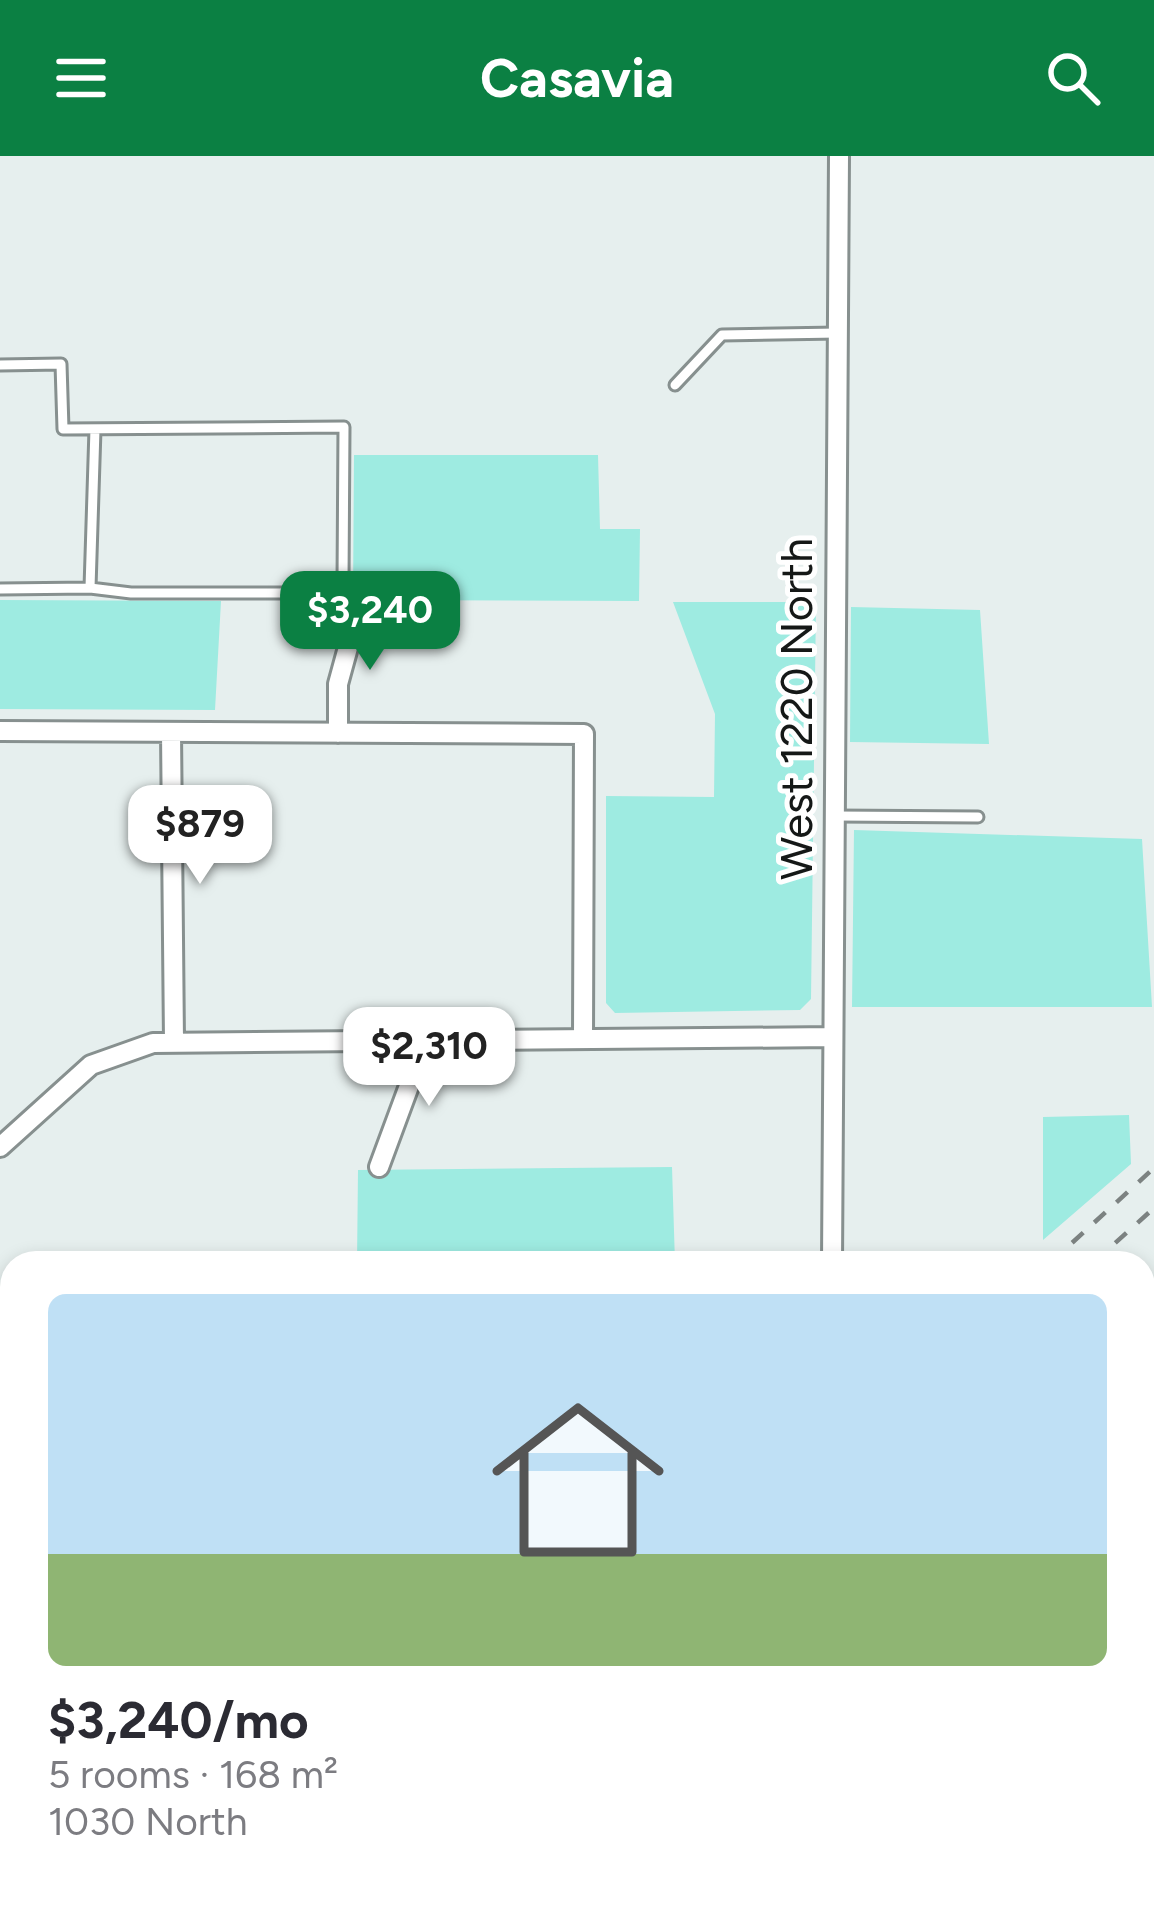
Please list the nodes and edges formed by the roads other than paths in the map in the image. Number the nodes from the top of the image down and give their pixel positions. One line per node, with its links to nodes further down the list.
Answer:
1 (839, 156): 2 (street, West 1220 North)
2 (838, 333): 4 (lane); 12 (street, West 1220 North)
3 (0, 365): 5 (lane)
4 (675, 385)
5 (95, 429): 6 (lane); 6 (lane)
6 (90, 588): 7 (lane)
7 (0, 589)
8 (358, 610): 11 (street)
9 (0, 731): 10 (street)
10 (172, 732): 11 (street); 17 (street)
11 (338, 733): 15 (street)
12 (835, 816): 13 (lane); 14 (street, West 1220 North)
13 (978, 817)
14 (833, 1037): 15 (street); 20 (street, West 1220 North)
15 (583, 1038): 16 (street)
16 (412, 1040): 17 (street); 19 (street)
17 (174, 1042): 18 (street)
18 (0, 1148)
19 (379, 1167)
20 (832, 1251)

